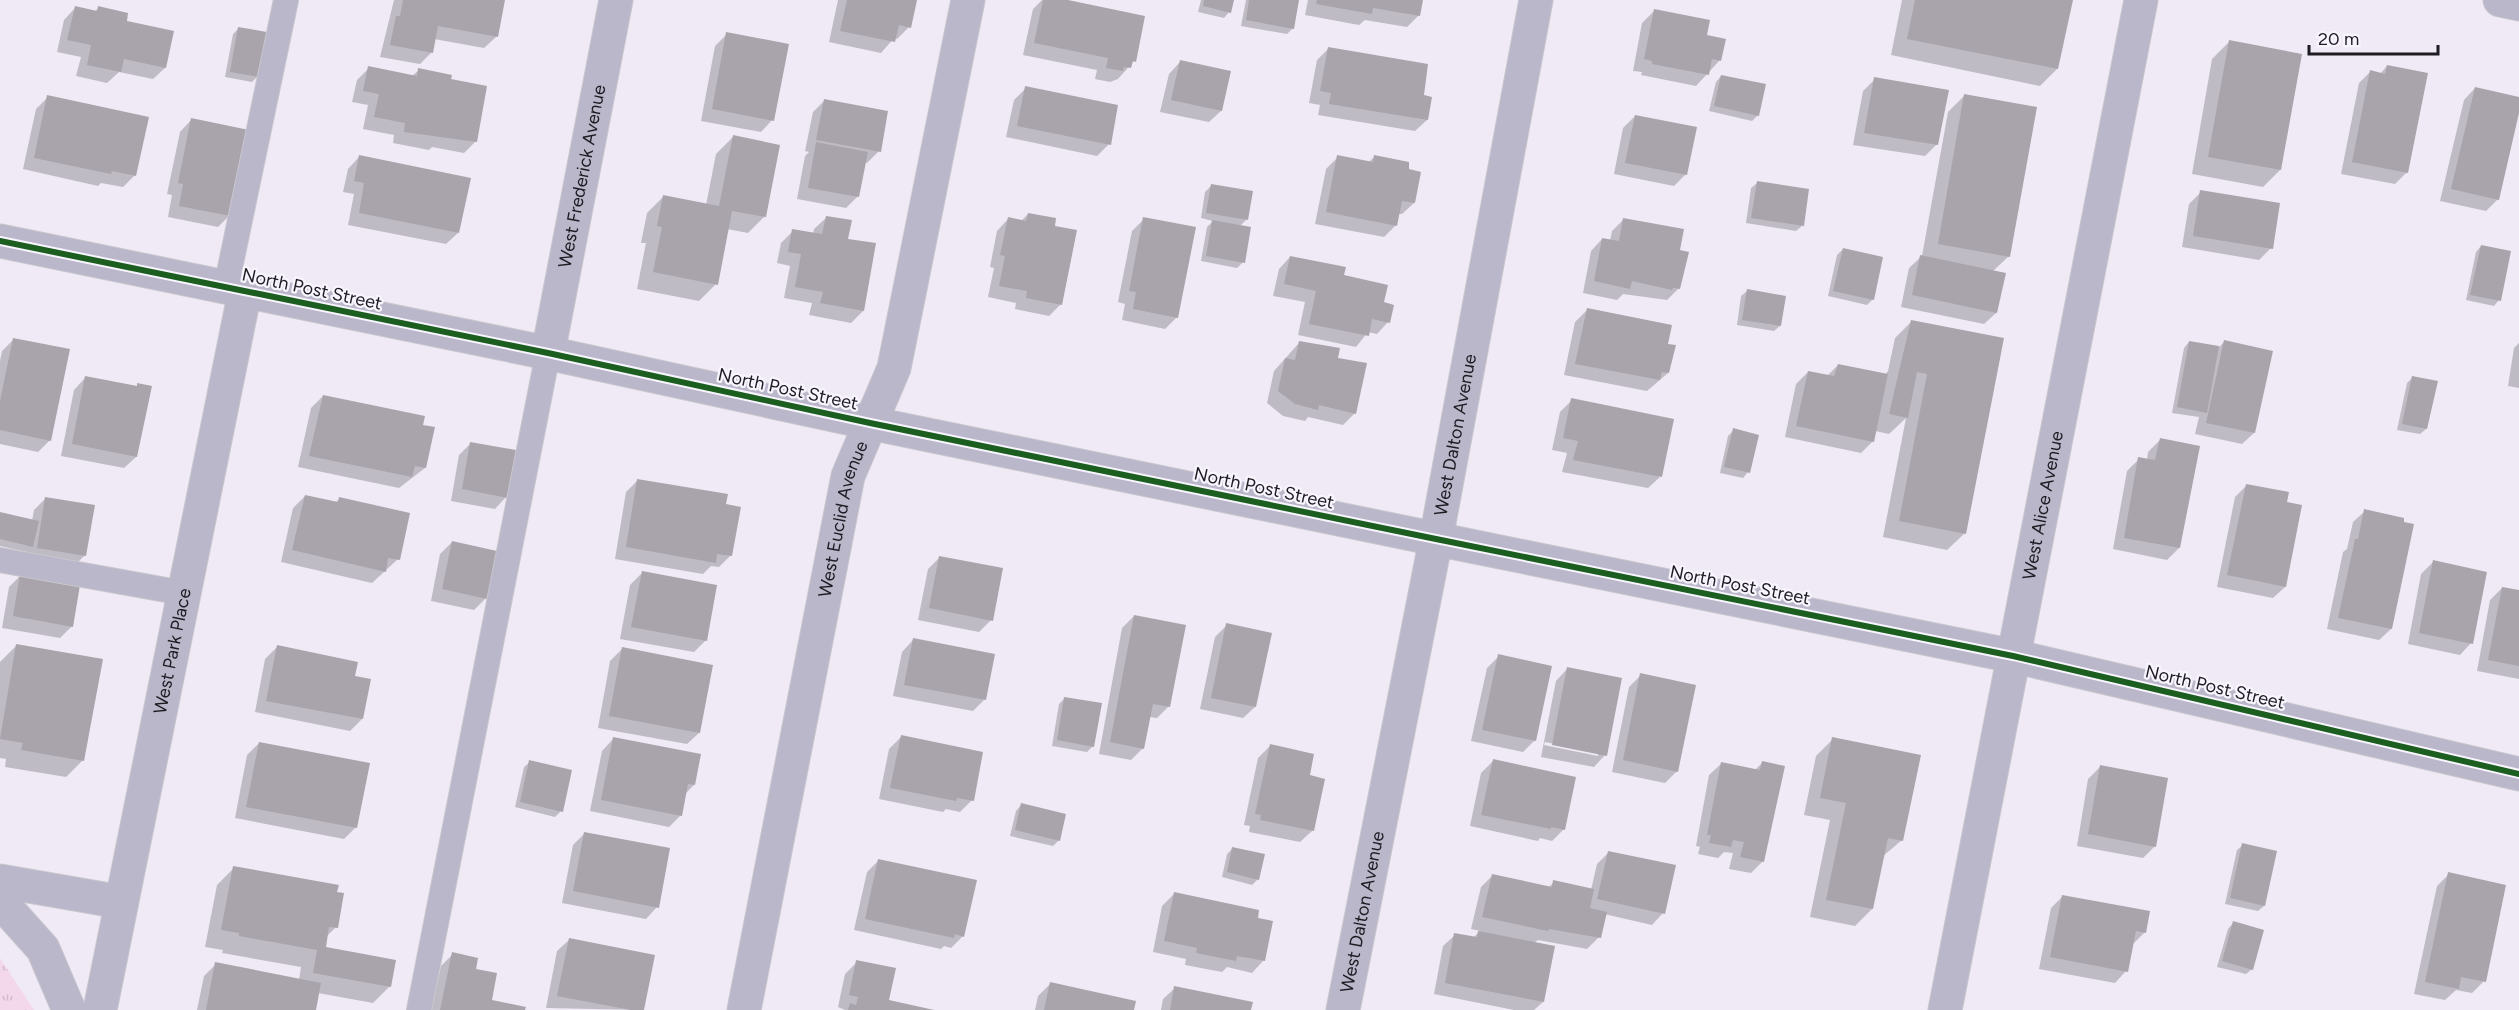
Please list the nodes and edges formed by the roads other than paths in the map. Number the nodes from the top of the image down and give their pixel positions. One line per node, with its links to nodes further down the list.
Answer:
1 (286, 0): 9 (lane)
2 (616, 0): 10 (street, West Frederick Avenue)
3 (968, 0): 11 (street, West Euclid Avenue)
4 (1536, 0): 12 (street, West Dalton Avenue)
5 (2141, 0): 15 (street, West Alice Avenue)
6 (2500, 0): 7 (street)
7 (2519, 4)
8 (0, 241): 9 (street, North Post Street)
9 (235, 289): 10 (street, North Post Street); 14 (street, West Park Place)
10 (548, 352): 11 (street, North Post Street); 22 (lane)
11 (870, 423): 12 (street, North Post Street); 23 (street, West Euclid Avenue)
12 (1436, 539): 15 (street, North Post Street); 24 (street, West Dalton Avenue)
13 (0, 560): 14 (lane)
14 (183, 593): 19 (street, West Park Place)
15 (2013, 656): 16 (street, North Post Street); 25 (street, West Alice Avenue)
16 (2519, 774)
17 (0, 881): 19 (street)
18 (0, 901): 20 (street)
19 (120, 902): 21 (street, West Park Place)
20 (69, 1010)
21 (100, 1010)
22 (419, 1010)
23 (744, 1010)
24 (1343, 1010)
25 (1945, 1010)

